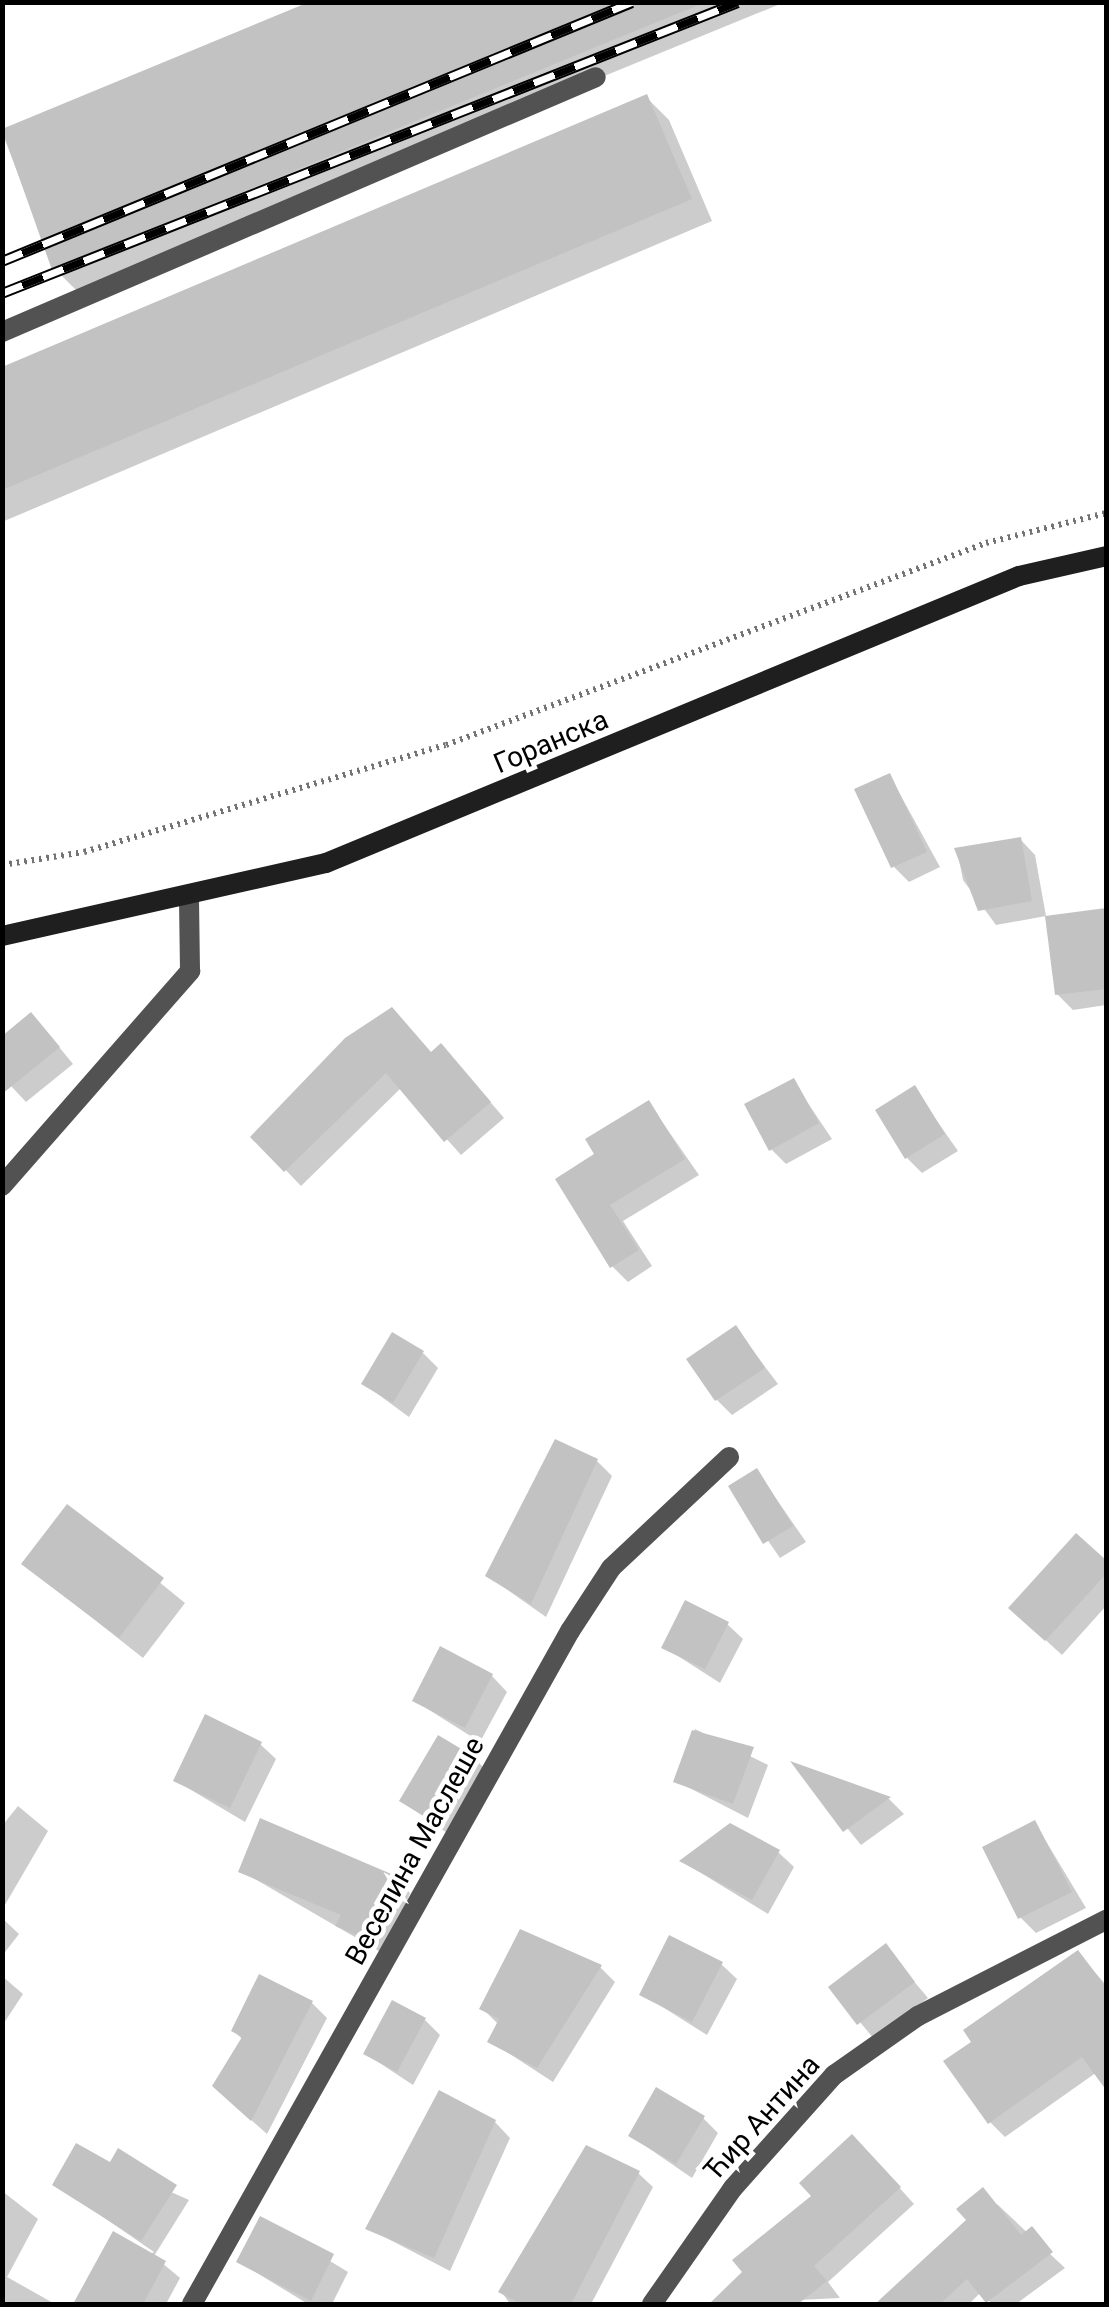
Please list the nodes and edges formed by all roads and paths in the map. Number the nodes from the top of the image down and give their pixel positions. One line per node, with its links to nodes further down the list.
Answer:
1 (596, 77): 2 (street)
2 (2, 332)
3 (1106, 513): 5 (path)
4 (1106, 556): 6 (main road, Горанска)
5 (2, 866)
6 (188, 896): 7 (main road, Горанска); 8 (street)
7 (2, 936)
8 (2, 1186)
9 (729, 1457): 11 (street, Веселина Маслеше)
10 (1106, 1920): 12 (street, Ћир Антина)
11 (192, 2304)
12 (652, 2304)

